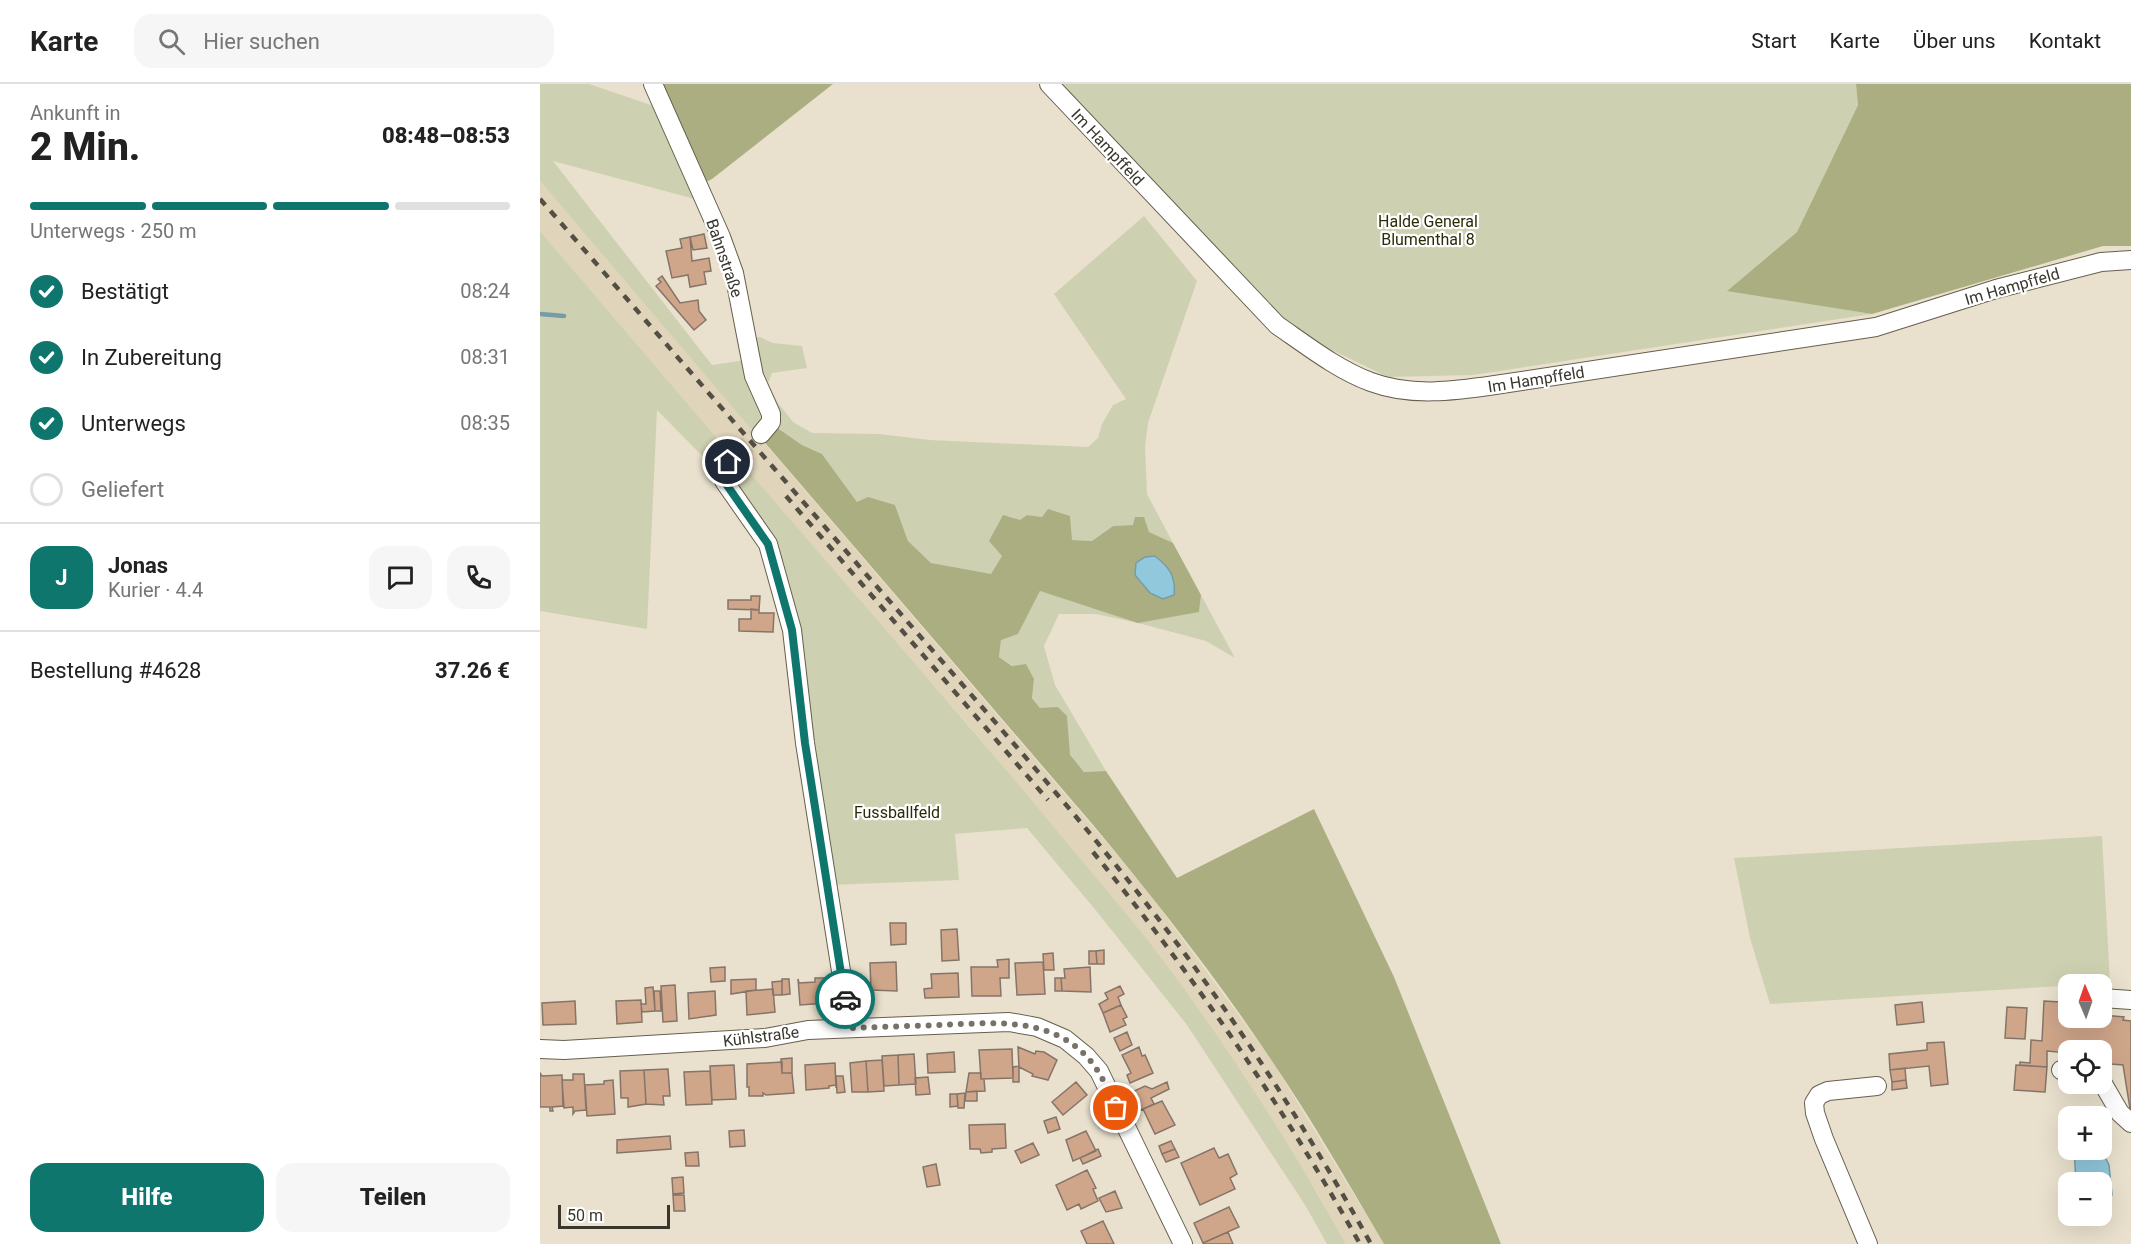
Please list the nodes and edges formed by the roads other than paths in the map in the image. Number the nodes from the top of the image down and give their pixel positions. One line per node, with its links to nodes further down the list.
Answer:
1 (653, 84): 4 (street, Bahnstraße)
2 (1049, 84): 3 (street, Im Hampffeld)
3 (2131, 260)
4 (761, 434)
5 (734, 456): 8 (street)
6 (2112, 999): 7 (street)
7 (2131, 1000)
8 (850, 1028): 9 (street, Kühlstraße); 13 (street, Kühlstraße)
9 (540, 1049)
10 (1877, 1086): 14 (street)
11 (2109, 1094): 12 (street)
12 (2131, 1123)
13 (1183, 1244)
14 (1868, 1244)

